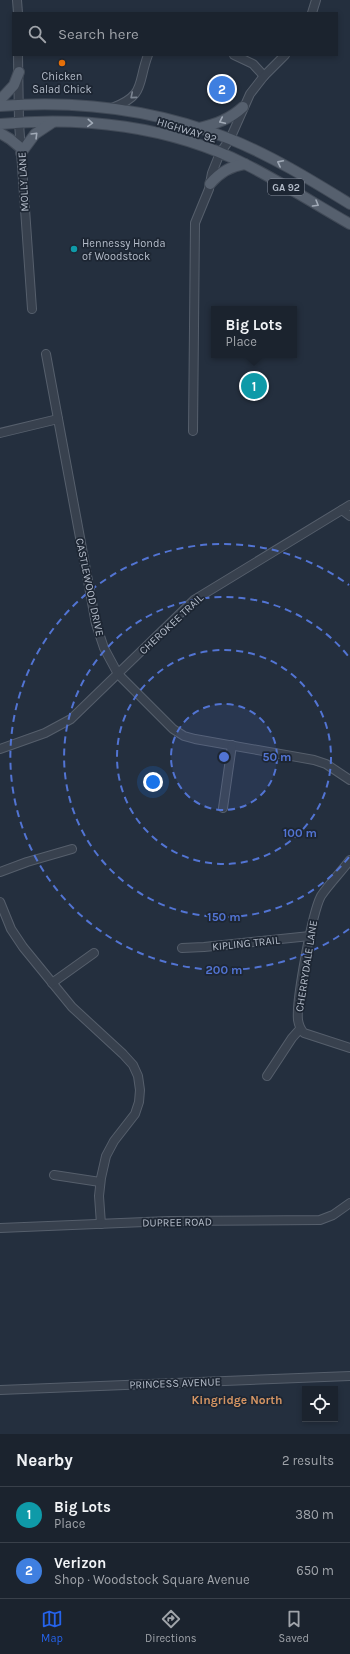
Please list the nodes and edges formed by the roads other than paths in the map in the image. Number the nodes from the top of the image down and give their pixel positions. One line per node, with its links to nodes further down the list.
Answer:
1 (17, 0): 3 (street)
2 (316, 0): 4 (street)
3 (18, 12)
4 (312, 12)
5 (18, 56): 9 (street, MOLLY LANE)
6 (148, 56): 15 (street, one-way to 15)
7 (236, 56): 10 (street)
8 (284, 56): 10 (street)
9 (19, 72): 11 (main road); 12 (street, MOLLY LANE)
10 (264, 76): 14 (street)
11 (0, 100)
12 (19, 104): 13 (main road, HIGHWAY 92 / GA 92); 15 (main road, HIGHWAY 92 / GA 92); 16 (street, MOLLY LANE)
13 (0, 106)
14 (243, 107): 19 (main road, one-way to 19); 21 (street)
15 (112, 108): 19 (main road, HIGHWAY 92 / GA 92)
16 (19, 122): 17 (main road, HIGHWAY 92 / GA 92); 18 (main road, HIGHWAY 92 / GA 92); 22 (street, MOLLY LANE)
17 (52, 122): 22 (main road, one-way to 17); 23 (main road, HIGHWAY 92 / GA 92, one-way to 23)
18 (0, 124)
19 (199, 128): 21 (main road, HIGHWAY 92 / GA 92)
20 (0, 133): 22 (main road)
21 (230, 139): 23 (street); 26 (main road, HIGHWAY 92 / GA 92, one-way to 21)
22 (21, 151): 28 (street, MOLLY LANE)
23 (220, 153): 24 (main road, HIGHWAY 92 / GA 92); 25 (street)
24 (245, 164): 25 (main road); 27 (main road, HIGHWAY 92 / GA 92, one-way to 27)
25 (210, 184): 31 (street)
26 (350, 204)
27 (350, 224)
28 (32, 309)
29 (46, 354): 30 (street, CASTLEWOOD DRIVE)
30 (58, 419): 32 (street); 36 (street, CASTLEWOOD DRIVE)
31 (193, 431)
32 (0, 433)
33 (350, 505): 34 (street, CHEROKEE TRAIL)
34 (342, 510): 35 (street); 36 (street, CHEROKEE TRAIL)
35 (350, 516)
36 (118, 674): 37 (street, CASTLEWOOD DRIVE); 38 (street, CHEROKEE TRAIL)
37 (232, 745): 39 (street, CASTLEWOOD DRIVE); 40 (street)
38 (0, 749)
39 (350, 780)
40 (223, 808)
41 (72, 849): 43 (street)
42 (350, 860): 45 (street, CHERRYDALE LANE)
43 (0, 872)
44 (0, 902): 48 (street)
45 (310, 936): 46 (street, KIPLING TRAIL); 49 (street, CHERRYDALE LANE)
46 (182, 948)
47 (94, 953): 48 (street)
48 (52, 983): 53 (street)
49 (300, 1029): 50 (street); 51 (street)
50 (350, 1048)
51 (267, 1076)
52 (54, 1175): 53 (street)
53 (100, 1182): 55 (street)
54 (350, 1203): 55 (street, DUPREE ROAD)
55 (101, 1224): 56 (street, DUPREE ROAD)
56 (0, 1228)
57 (350, 1376): 58 (street, PRINCESS AVENUE)
58 (0, 1390)

